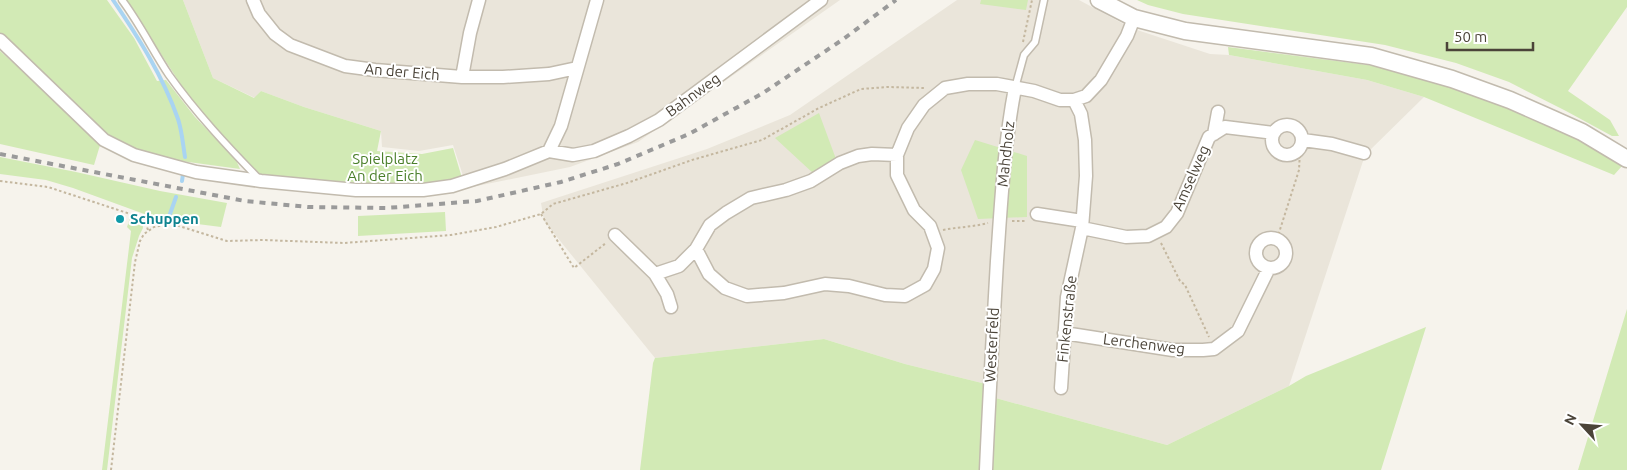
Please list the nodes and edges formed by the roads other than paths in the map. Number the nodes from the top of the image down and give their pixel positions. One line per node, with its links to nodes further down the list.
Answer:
1 (122, 0): 22 (lane)
2 (253, 0): 11 (street, An der Eich)
3 (479, 0): 11 (street)
4 (597, 0): 10 (street)
5 (821, 0): 18 (street, Bahnweg)
6 (1044, 0): 12 (lane)
7 (1100, 0): 8 (street)
8 (1134, 18): 13 (street); 21 (street)
9 (0, 40): 22 (street)
10 (576, 68): 11 (street, An der Eich); 18 (street)
11 (462, 77)
12 (1015, 88): 13 (street); 20 (street); 24 (street, Mahdholz)
13 (1074, 100): 25 (street, Finkenstraße)
14 (1218, 112): 16 (street, Amselweg)
15 (1274, 133): 16 (street, Amselweg); 17 (street, Amselweg); 17 (street)
16 (1214, 134): 25 (street, Amselweg)
17 (1301, 144): 19 (street)
18 (548, 150): 22 (street)
19 (1364, 153)
20 (897, 155): 27 (street); 27 (street)
21 (1627, 159)
22 (261, 181)
23 (1037, 214): 25 (street)
24 (1000, 220): 33 (street, Westerfeld)
25 (1082, 224): 31 (street, Finkenstraße)
26 (615, 235): 29 (street)
27 (696, 249): 29 (street)
28 (1269, 268): 28 (street); 31 (street, Lerchenweg)
29 (655, 274): 30 (street)
30 (671, 307)
31 (1064, 333): 32 (street, Finkenstraße)
32 (1061, 388)
33 (986, 470)

